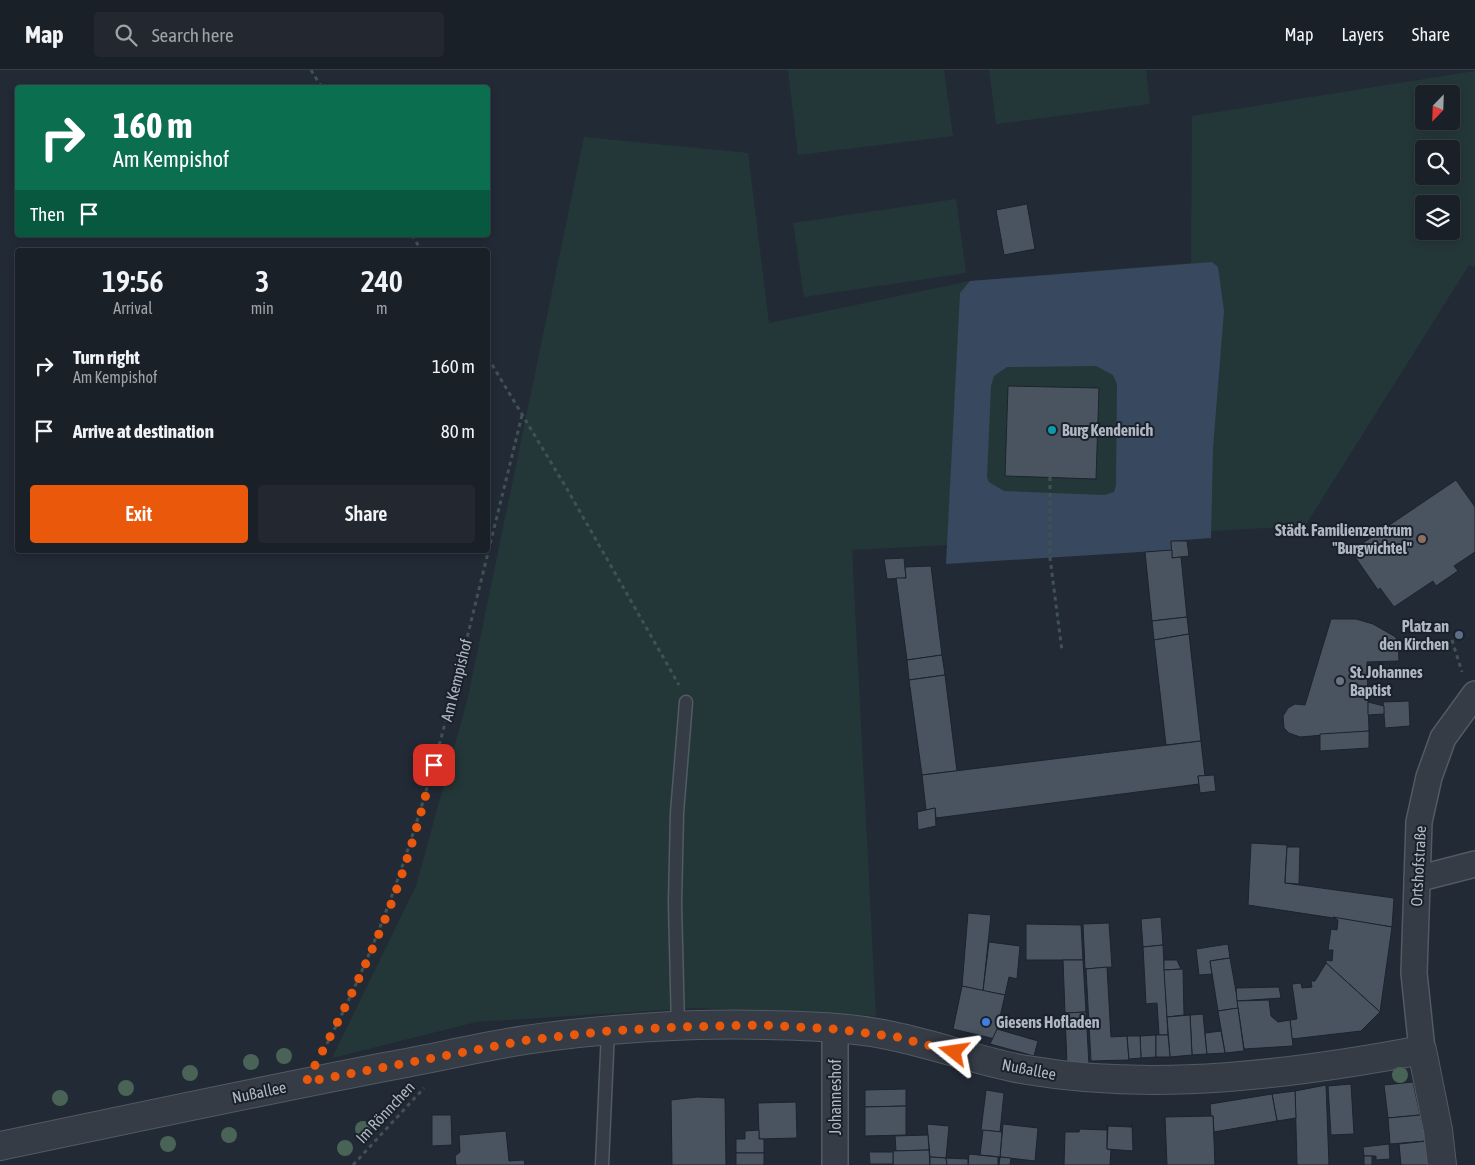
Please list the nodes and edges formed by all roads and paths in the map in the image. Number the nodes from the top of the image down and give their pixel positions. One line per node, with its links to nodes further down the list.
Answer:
1 (311, 70): 2 (path)
2 (320, 85)
3 (413, 237): 4 (path)
4 (420, 248)
5 (490, 361): 6 (path)
6 (522, 414): 8 (path, Am Kempishof); 12 (path)
7 (1050, 477): 10 (path)
8 (490, 543)
9 (487, 553): 20 (path, Am Kempishof)
10 (1062, 650)
11 (1475, 694): 14 (street, Ortshofstraße)
12 (686, 702): 15 (lane)
13 (1475, 864): 14 (street)
14 (1417, 879): 18 (street, Ortshofstraße)
15 (678, 1027): 16 (street, Nußallee); 17 (street, Nußallee)
16 (835, 1029): 18 (street, Nußallee); 24 (street, Johanneshof)
17 (608, 1031): 19 (street, Nußallee); 23 (lane)
18 (1422, 1050): 25 (street)
19 (456, 1054): 20 (street, Nußallee); 22 (path, Im Rönnchen)
20 (306, 1082): 21 (street, Nußallee)
21 (0, 1146)
22 (353, 1165)
23 (602, 1165)
24 (835, 1165)
25 (1442, 1165)

